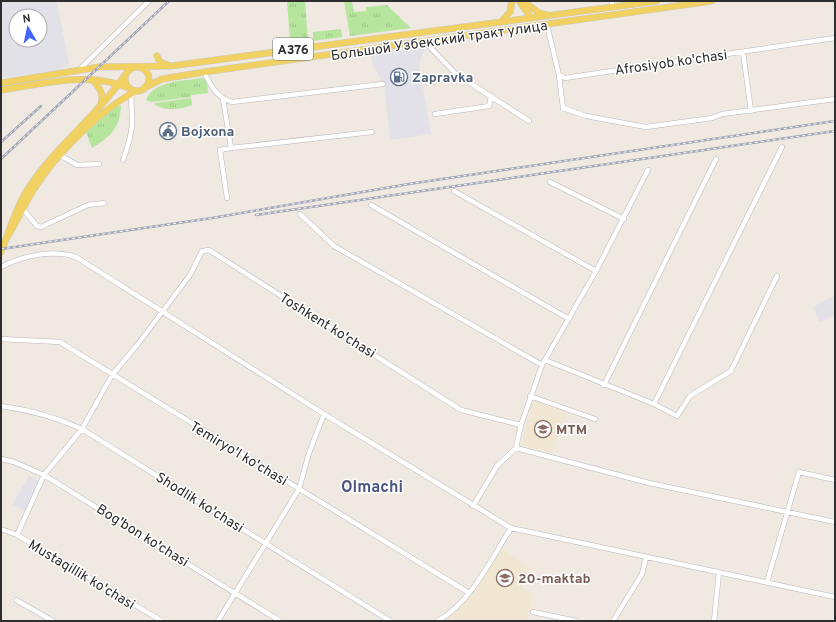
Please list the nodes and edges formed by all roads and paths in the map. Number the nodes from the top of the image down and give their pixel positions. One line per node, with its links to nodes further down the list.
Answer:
1 (149, 1): 18 (street)
2 (512, 1): 10 (main road)
3 (519, 1): 9 (main road)
4 (523, 1): 8 (main road)
5 (656, 1): 7 (main road, Большой Узбекский тракт улица / A376)
6 (712, 1): 11 (main road, Большой Узбекский тракт улица)
7 (612, 4): 8 (main road, Большой Узбекский тракт улица / A376)
8 (551, 16): 9 (main road, Большой Узбекский тракт улица / A376)
9 (531, 18): 10 (main road, Большой Узбекский тракт улица / A376)
10 (501, 22): 17 (main road, Большой Узбекский тракт улица / A376)
11 (547, 25): 13 (main road, Большой Узбекский тракт улица); 22 (street)
12 (835, 38): 14 (street, Afrosiyob ko'chasi)
13 (424, 41): 19 (main road, Большой Узбекский тракт улица); 21 (street)
14 (743, 52): 22 (street, Afrosiyob ko'chasi); 35 (street)
15 (157, 56): 17 (main road)
16 (137, 66): 17 (main road, Большой Узбекский тракт улица / A376); 18 (main road); 20 (main road); 28 (main road)
17 (171, 66)
18 (79, 70): 24 (main road)
19 (204, 72): 28 (main road, Большой Узбекский тракт улица); 32 (street)
20 (125, 74): 26 (main road); 30 (main road)
21 (456, 74): 25 (street); 31 (street)
22 (559, 75): 35 (street)
23 (91, 79): 26 (main road); 29 (main road); 34 (main road)
24 (1, 83)
25 (428, 83)
26 (119, 84): 30 (main road); 34 (main road)
27 (383, 84): 32 (street)
28 (144, 88): 30 (main road)
29 (1, 90)
30 (133, 91): 41 (main road); 43 (street)
31 (490, 97): 36 (street); 37 (street)
32 (223, 99): 40 (street)
33 (835, 99): 35 (street)
34 (98, 110): 41 (main road)
35 (751, 111)
36 (435, 114)
37 (529, 121)
38 (372, 132): 40 (street)
39 (782, 147): 66 (street)
40 (231, 148): 48 (street)
41 (59, 155): 44 (street); 51 (main road); 54 (main road)
42 (716, 159): 64 (street)
43 (123, 160)
44 (99, 164)
45 (648, 170): 53 (street)
46 (550, 182): 53 (street)
47 (454, 191): 57 (street)
48 (227, 198)
49 (104, 203): 51 (street)
50 (371, 205): 60 (street)
51 (23, 209): 54 (main road)
52 (300, 214): 62 (street)
53 (624, 219): 57 (street)
54 (6, 239): 55 (main road)
55 (1, 252)
56 (1, 267): 59 (street)
57 (596, 271): 60 (street)
58 (777, 276): 66 (street)
59 (164, 311): 63 (street, Toshkent ko'chasi); 68 (street); 70 (street, Toshkent ko'chasi)
60 (569, 319): 62 (street)
61 (1, 339): 63 (street, Temiryo'l ko'chasi)
62 (544, 363): 64 (street); 65 (street)
63 (112, 375): 71 (street, Toshkent ko'chasi); 76 (street, Temiryo'l ko'chasi)
64 (604, 385): 66 (street)
65 (530, 396): 69 (street); 70 (street)
66 (654, 404)
67 (1, 406): 71 (street, Shodlik ko'chasi)
68 (324, 414): 76 (street); 77 (street)
69 (595, 419)
70 (521, 425): 72 (street)
71 (82, 429): 74 (street, Toshkent ko'chasi); 83 (street, Shodlik ko'chasi)
72 (516, 448): 77 (street); 78 (street)
73 (1, 459): 74 (street, Bog'bon ko'chasi)
74 (44, 475): 82 (street, Toshkent ko'chasi); 87 (street, Bog'bon ko'chasi)
75 (835, 480): 78 (street)
76 (299, 490): 83 (street); 88 (street, Temiryo'l ko'chasi)
77 (473, 506): 80 (street)
78 (786, 511): 79 (street); 86 (street)
79 (835, 522)
80 (512, 528): 84 (street); 88 (street)
81 (1, 529): 82 (street, Mustaqillik ko'chasi)
82 (17, 535): 93 (street, Mustaqillik ko'chasi)
83 (266, 544): 87 (street); 96 (street, Shodlik ko'chasi)
84 (646, 557): 85 (street); 99 (street)
85 (719, 572): 86 (street); 100 (street)
86 (767, 582): 89 (street)
87 (236, 593): 94 (street); 95 (street, Bog'bon ko'chasi)
88 (469, 593): 97 (street)
89 (835, 598)
90 (16, 600): 92 (street)
91 (533, 612): 98 (street)
92 (54, 621)
93 (162, 621)
94 (218, 621)
95 (280, 621)
96 (390, 621)
97 (438, 621)
98 (576, 621)
99 (613, 621)
100 (714, 621)

